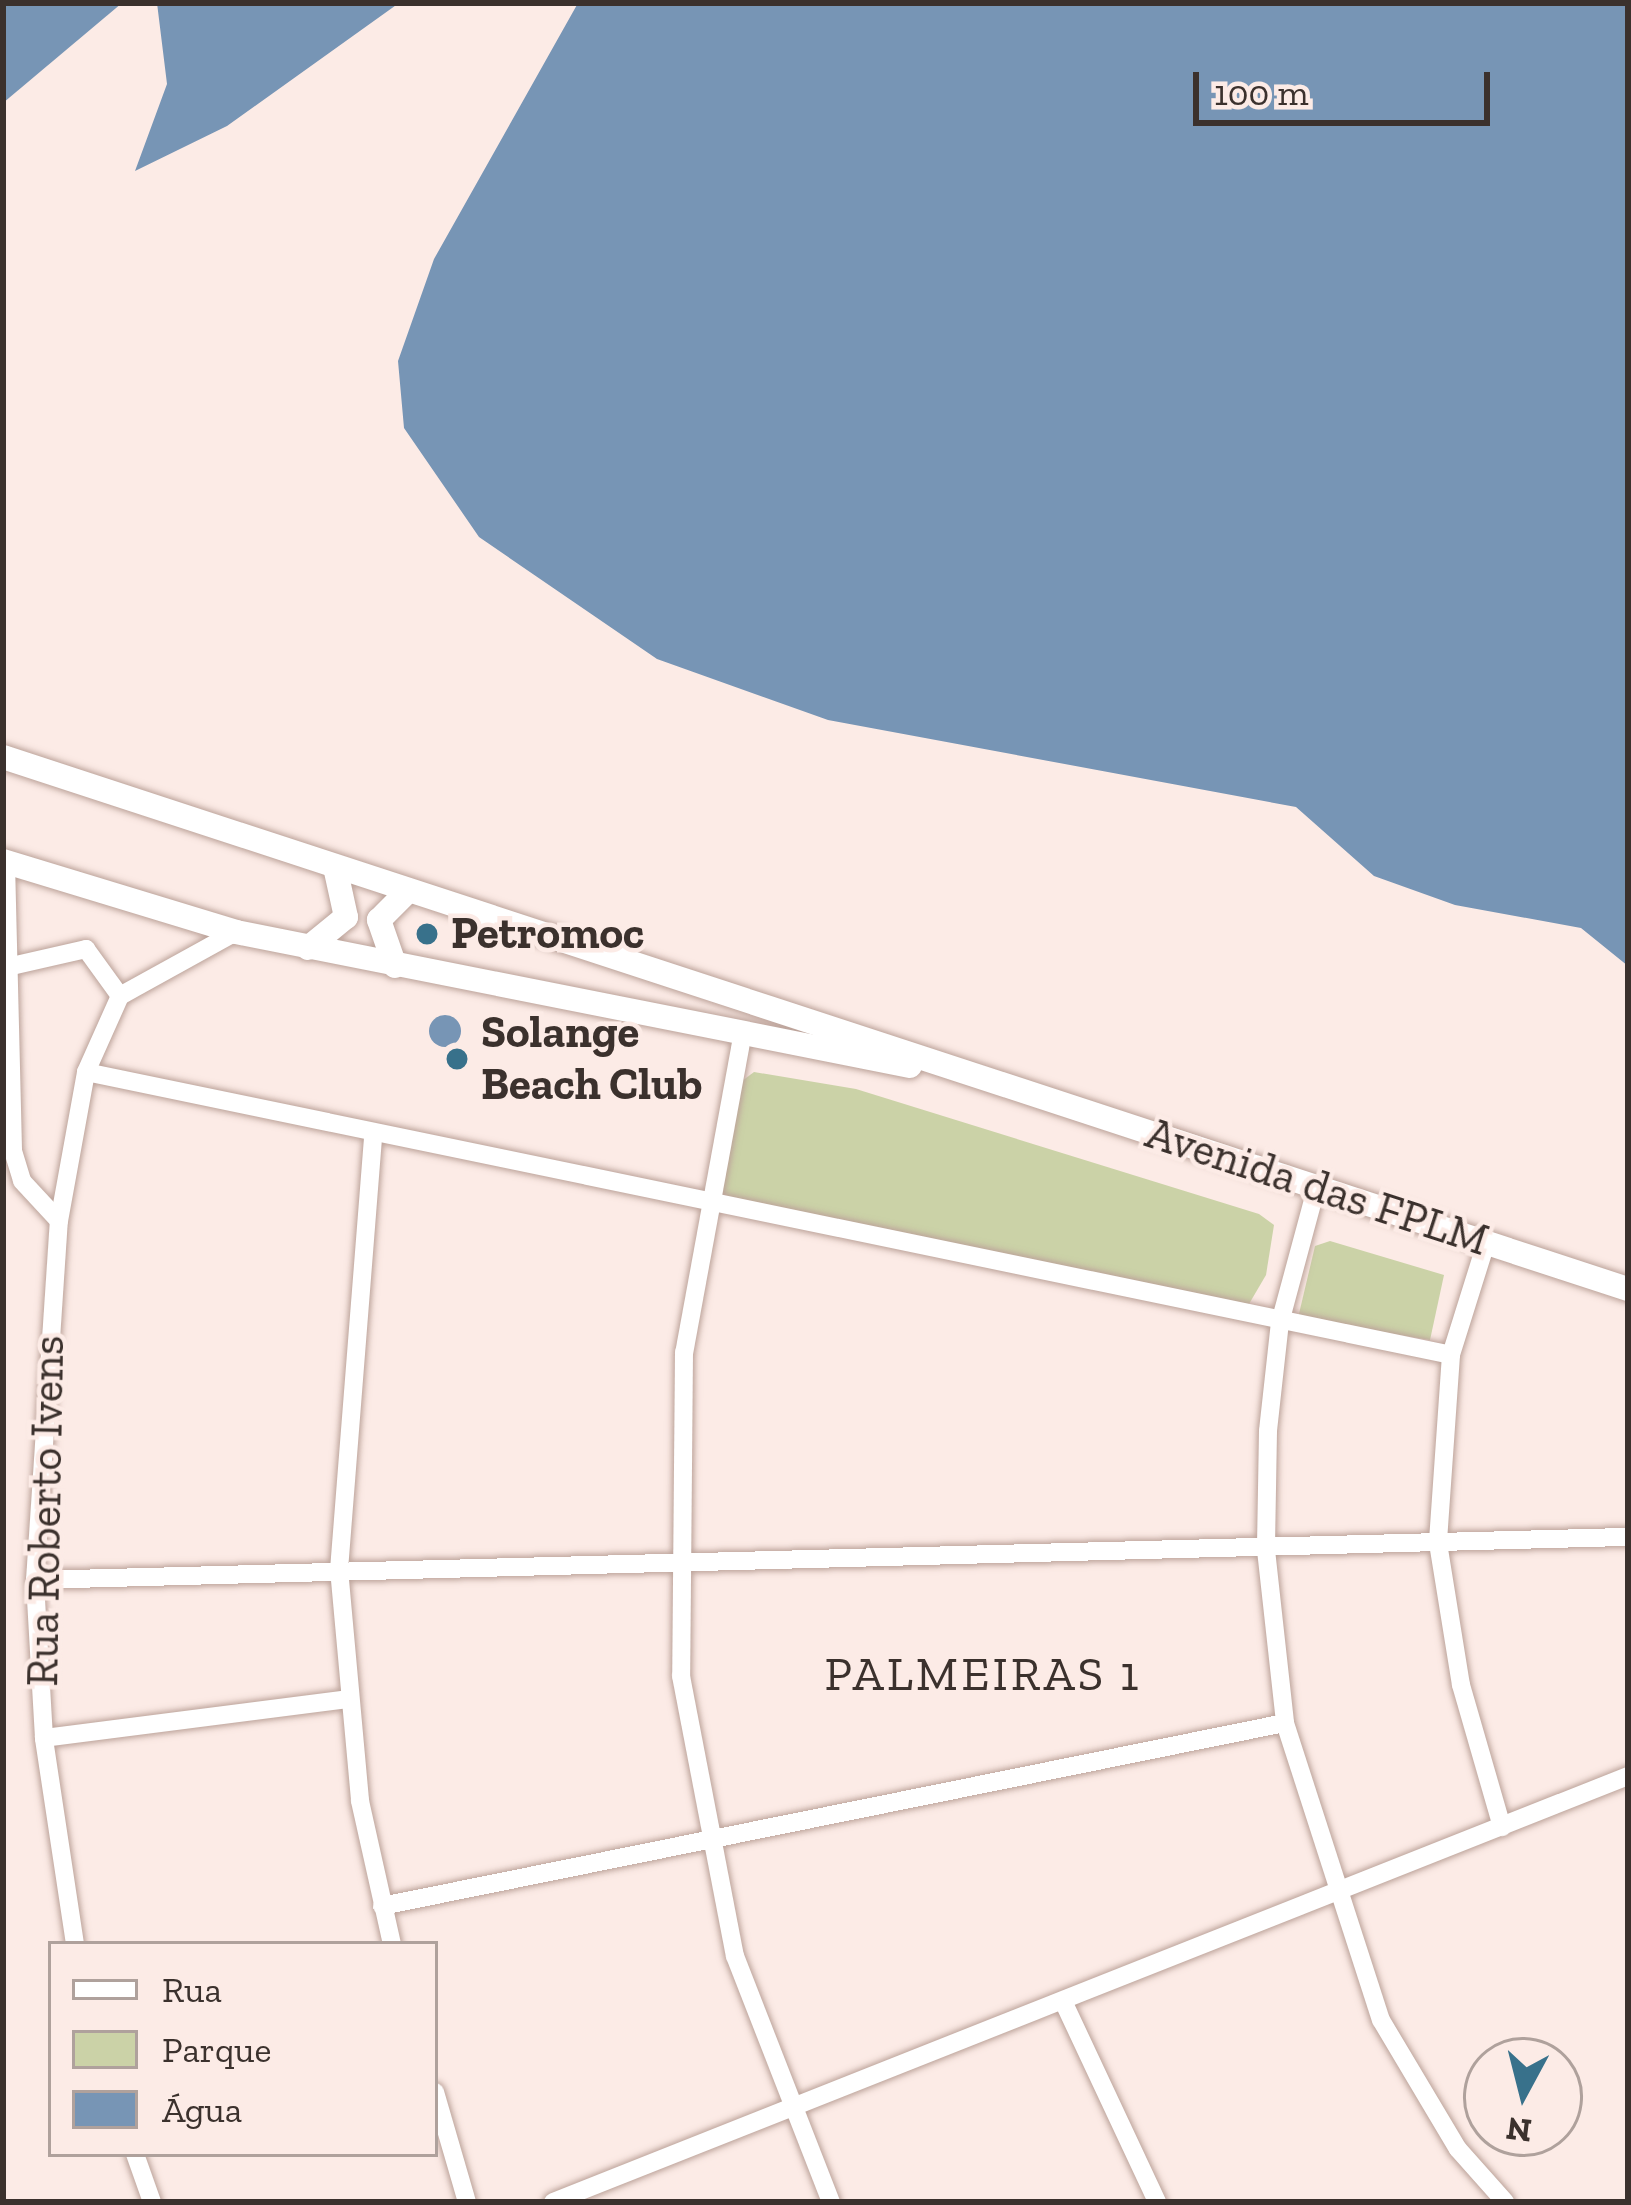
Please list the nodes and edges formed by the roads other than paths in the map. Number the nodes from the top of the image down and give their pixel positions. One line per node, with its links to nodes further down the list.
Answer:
1 (3, 757): 3 (street)
2 (5, 862): 5 (street); 7 (street)
3 (335, 866): 4 (street); 6 (street)
4 (409, 890): 8 (street); 12 (street)
5 (236, 932): 6 (street); 9 (street)
6 (308, 948): 8 (street)
7 (16, 965): 9 (street); 16 (street)
8 (395, 966): 10 (street)
9 (119, 996): 11 (street, Rua Roberto Ivens)
10 (743, 1032): 12 (street); 15 (street)
11 (86, 1072): 13 (street); 16 (street, Rua Roberto Ivens)
12 (1006, 1085): 14 (street, Avenida das FPLM)
13 (373, 1138): 15 (street); 25 (street)
14 (1316, 1189): 17 (street, Avenida das FPLM); 19 (street)
15 (704, 1201): 19 (street); 24 (street)
16 (59, 1221): 26 (street, Rua Roberto Ivens)
17 (1486, 1243): 18 (street, Avenida das FPLM); 20 (street)
18 (1628, 1289)
19 (1280, 1322): 20 (street); 23 (street)
20 (1450, 1355): 22 (street)
21 (1628, 1537): 22 (street)
22 (1438, 1543): 23 (street); 31 (street)
23 (1266, 1550): 24 (street); 28 (street)
24 (675, 1562): 25 (street); 32 (street)
25 (339, 1569): 26 (street); 27 (street)
26 (35, 1580): 29 (street, Rua Roberto Ivens)
27 (346, 1699): 29 (street); 34 (street)
28 (1286, 1723): 32 (street); 33 (street)
29 (44, 1738): 35 (street, Rua Roberto Ivens)
30 (1628, 1776): 31 (street)
31 (1502, 1826): 33 (street)
32 (704, 1840): 34 (street); 39 (street)
33 (1338, 1894): 37 (street); 46 (street)
34 (382, 1906): 36 (street)
35 (75, 1941)
36 (391, 1941)
37 (1063, 2001): 39 (street); 45 (street)
38 (438, 2102): 42 (street)
39 (789, 2108): 43 (street); 44 (street)
40 (136, 2157): 41 (street)
41 (152, 2202)
42 (467, 2202)
43 (553, 2202)
44 (831, 2202)
45 (1157, 2202)
46 (1505, 2202)

